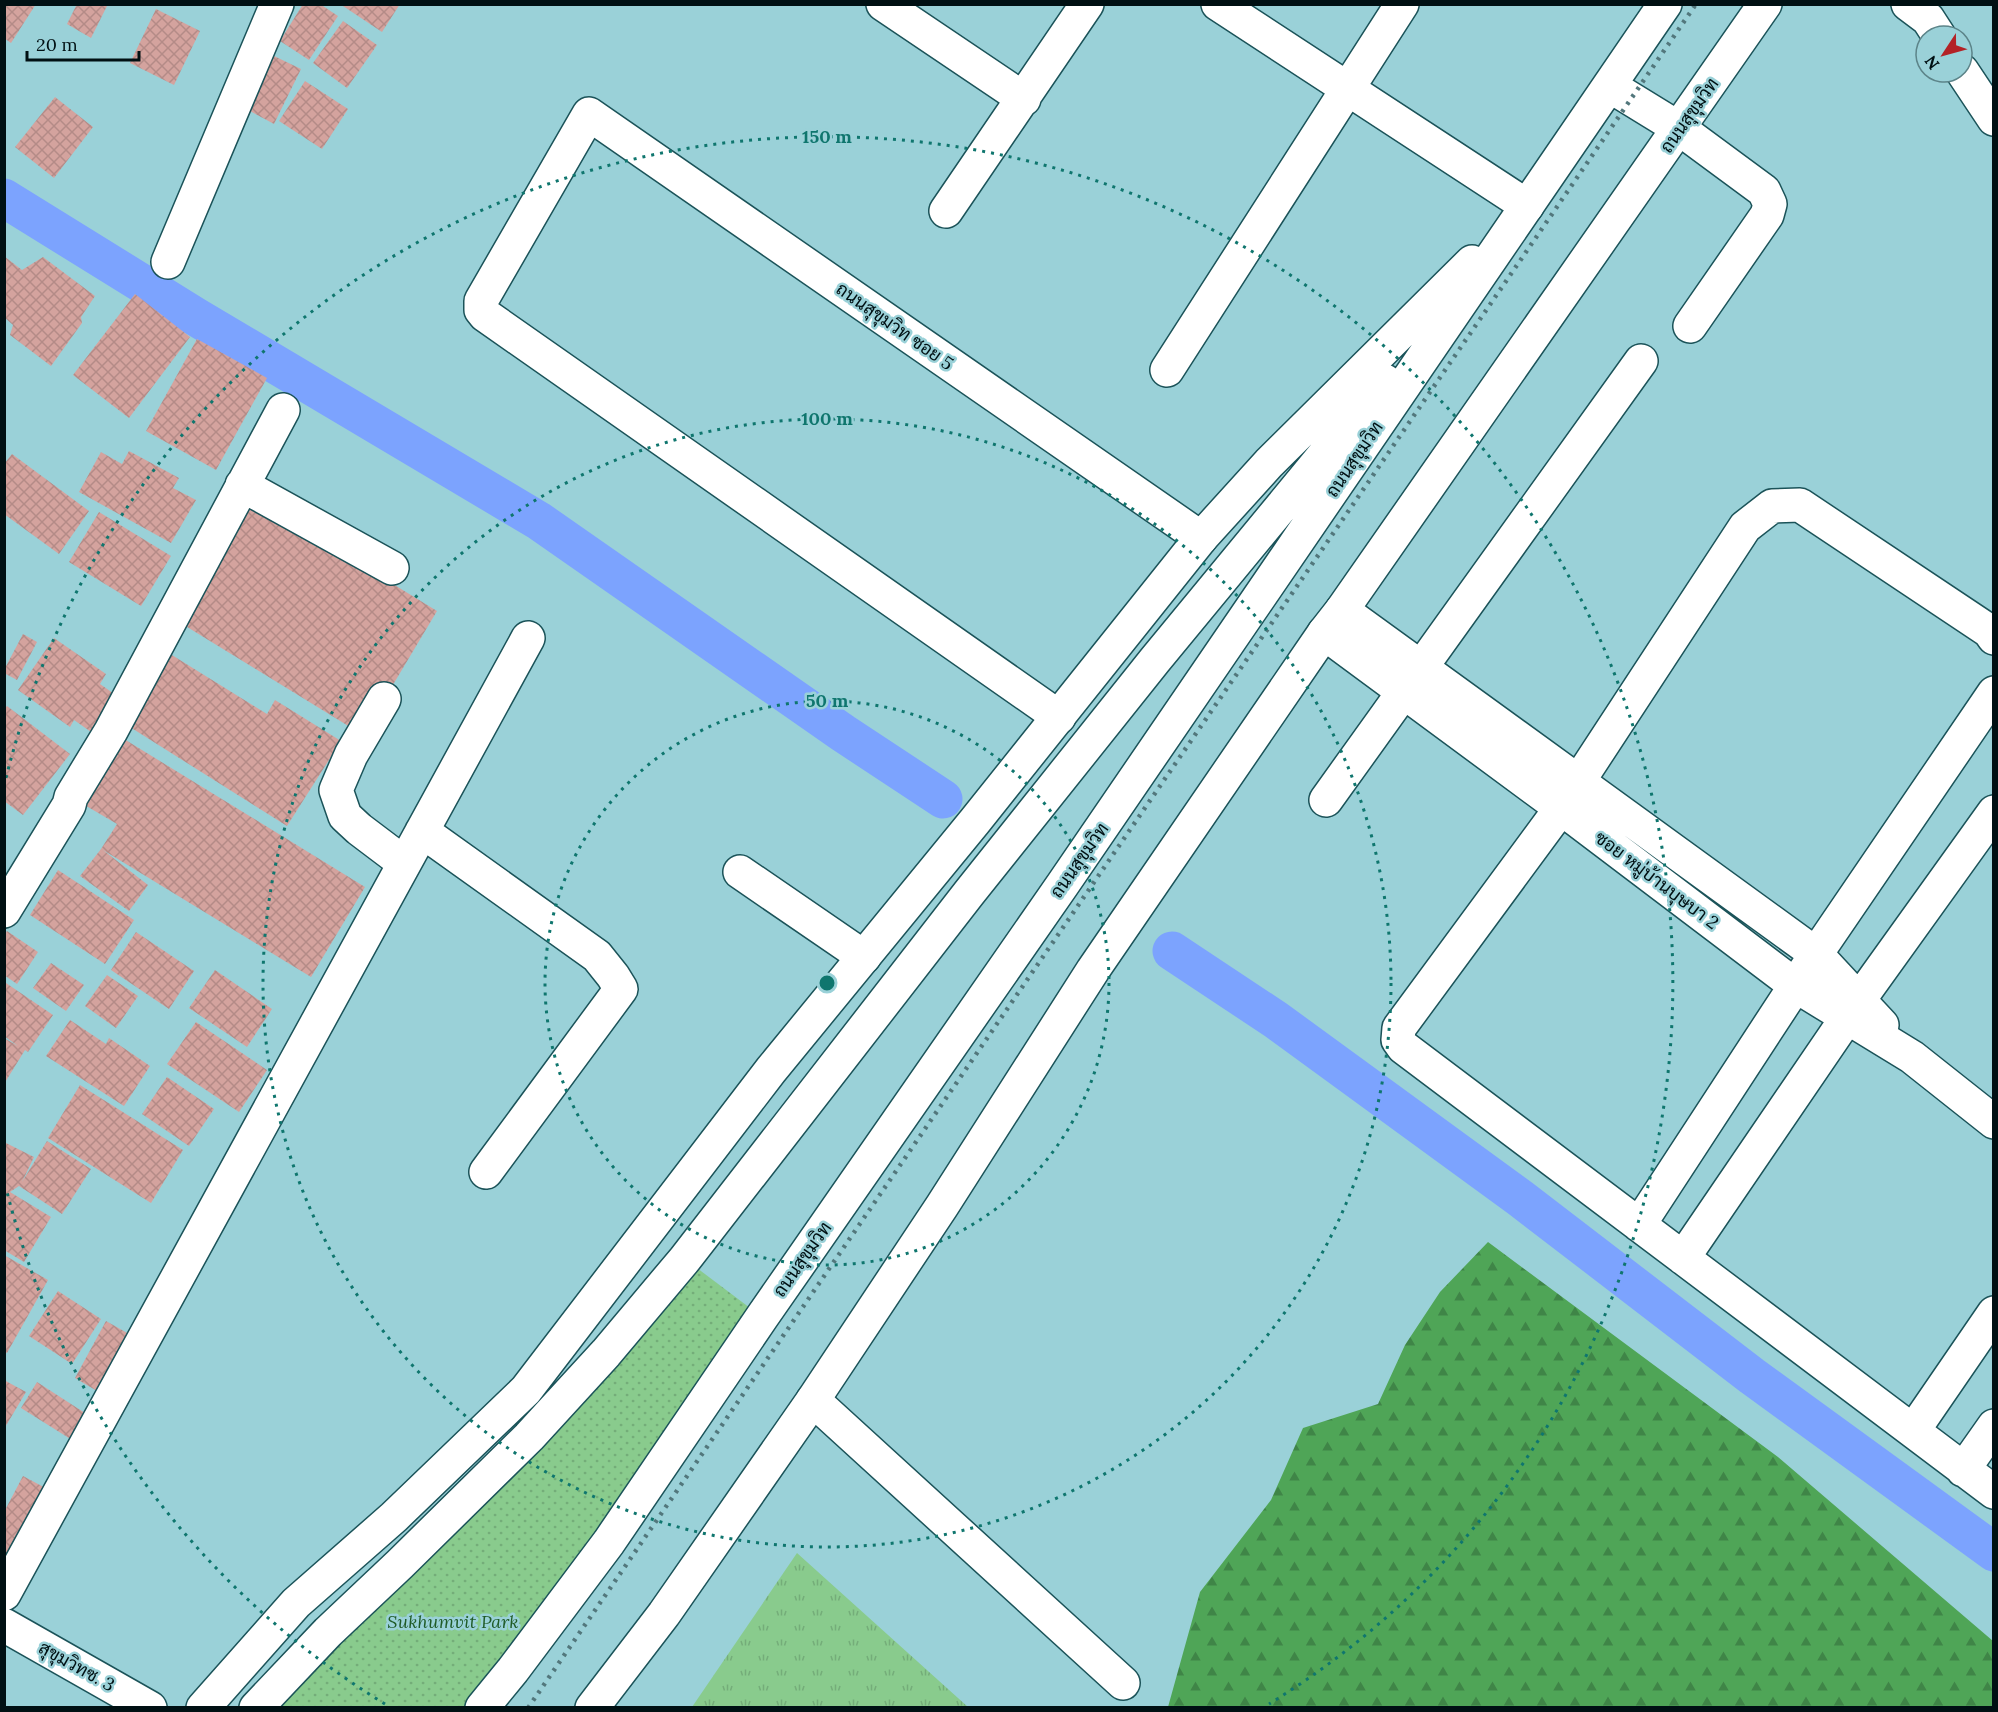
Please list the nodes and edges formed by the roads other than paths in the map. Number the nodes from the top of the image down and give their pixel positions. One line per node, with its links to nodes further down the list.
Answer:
1 (277, 4): 19 (main road)
2 (883, 4): 13 (main road)
3 (1087, 4): 13 (main road)
4 (1218, 4): 12 (main road)
5 (1402, 4): 12 (main road)
6 (1665, 4): 11 (main road, ถนนสุขุมวิท)
7 (1766, 4): 15 (main road, ถนนสุขุมวิท)
8 (1908, 4): 9 (main road)
9 (1932, 24)
10 (1971, 84): 14 (main road)
11 (1610, 86): 15 (main road); 16 (main road, ถนนสุขุมวิท)
12 (1348, 88): 16 (main road); 22 (main road)
13 (1024, 99): 17 (main road)
14 (1994, 119)
15 (1680, 129): 20 (main road); 27 (main road, ถนนสุขุมวิท)
16 (1524, 210): 18 (main road, ถนนสุขุมวิท); 25 (main road)
17 (946, 211)
18 (1491, 260): 61 (main road); 62 (main road, ถนนสุขุมวิท)
19 (168, 262)
20 (1690, 326)
21 (1641, 361): 30 (main road)
22 (1167, 370)
23 (283, 410): 24 (main road)
24 (242, 485): 26 (main road); 41 (main road)
25 (1201, 538): 33 (main road); 33 (main road, ถนนสุขุมวิท ซอย 5)
26 (392, 568)
27 (1333, 621): 30 (main road); 51 (main road, ถนนสุขุมวิท)
28 (528, 638): 38 (main road)
29 (1994, 638): 34 (main road)
30 (1413, 680): 34 (main road); 35 (main road); 36 (main road, ซอย หมู่บ้านบุษบา 2)
31 (1994, 693): 42 (main road)
32 (384, 699): 39 (main road)
33 (1059, 717): 43 (main road)
34 (1579, 781): 36 (main road); 42 (main road)
35 (1326, 800)
36 (1561, 808): 44 (main road, ซอย หมู่บ้านบุษบา 2); 48 (main road)
37 (1994, 812): 45 (main road)
38 (422, 831): 39 (main road); 47 (main road)
39 (404, 863): 56 (main road)
40 (740, 872): 43 (main road)
41 (4, 911)
42 (1816, 954): 44 (main road); 45 (main road)
43 (864, 957): 60 (main road)
44 (1796, 986): 45 (main road, ซอย หมู่บ้านบุษบา 2); 48 (main road)
45 (1854, 1009): 46 (main road, ซอย หมู่บ้านบุษบา 2); 49 (main road)
46 (1994, 1122)
47 (486, 1172)
48 (1639, 1225): 49 (main road)
49 (1683, 1258): 53 (main road)
50 (1994, 1313): 53 (main road)
51 (813, 1400): 58 (main road); 63 (main road, ถนนสุขุมวิท)
52 (1994, 1426): 54 (main road)
53 (1913, 1431): 54 (main road)
54 (1964, 1470): 55 (main road)
55 (1994, 1492)
56 (4, 1594)
57 (4, 1625): 59 (main road, สุขุมวิทซ. 3)
58 (1123, 1683)
59 (150, 1707)
60 (203, 1707)
61 (256, 1707)
62 (482, 1707)
63 (592, 1707)

